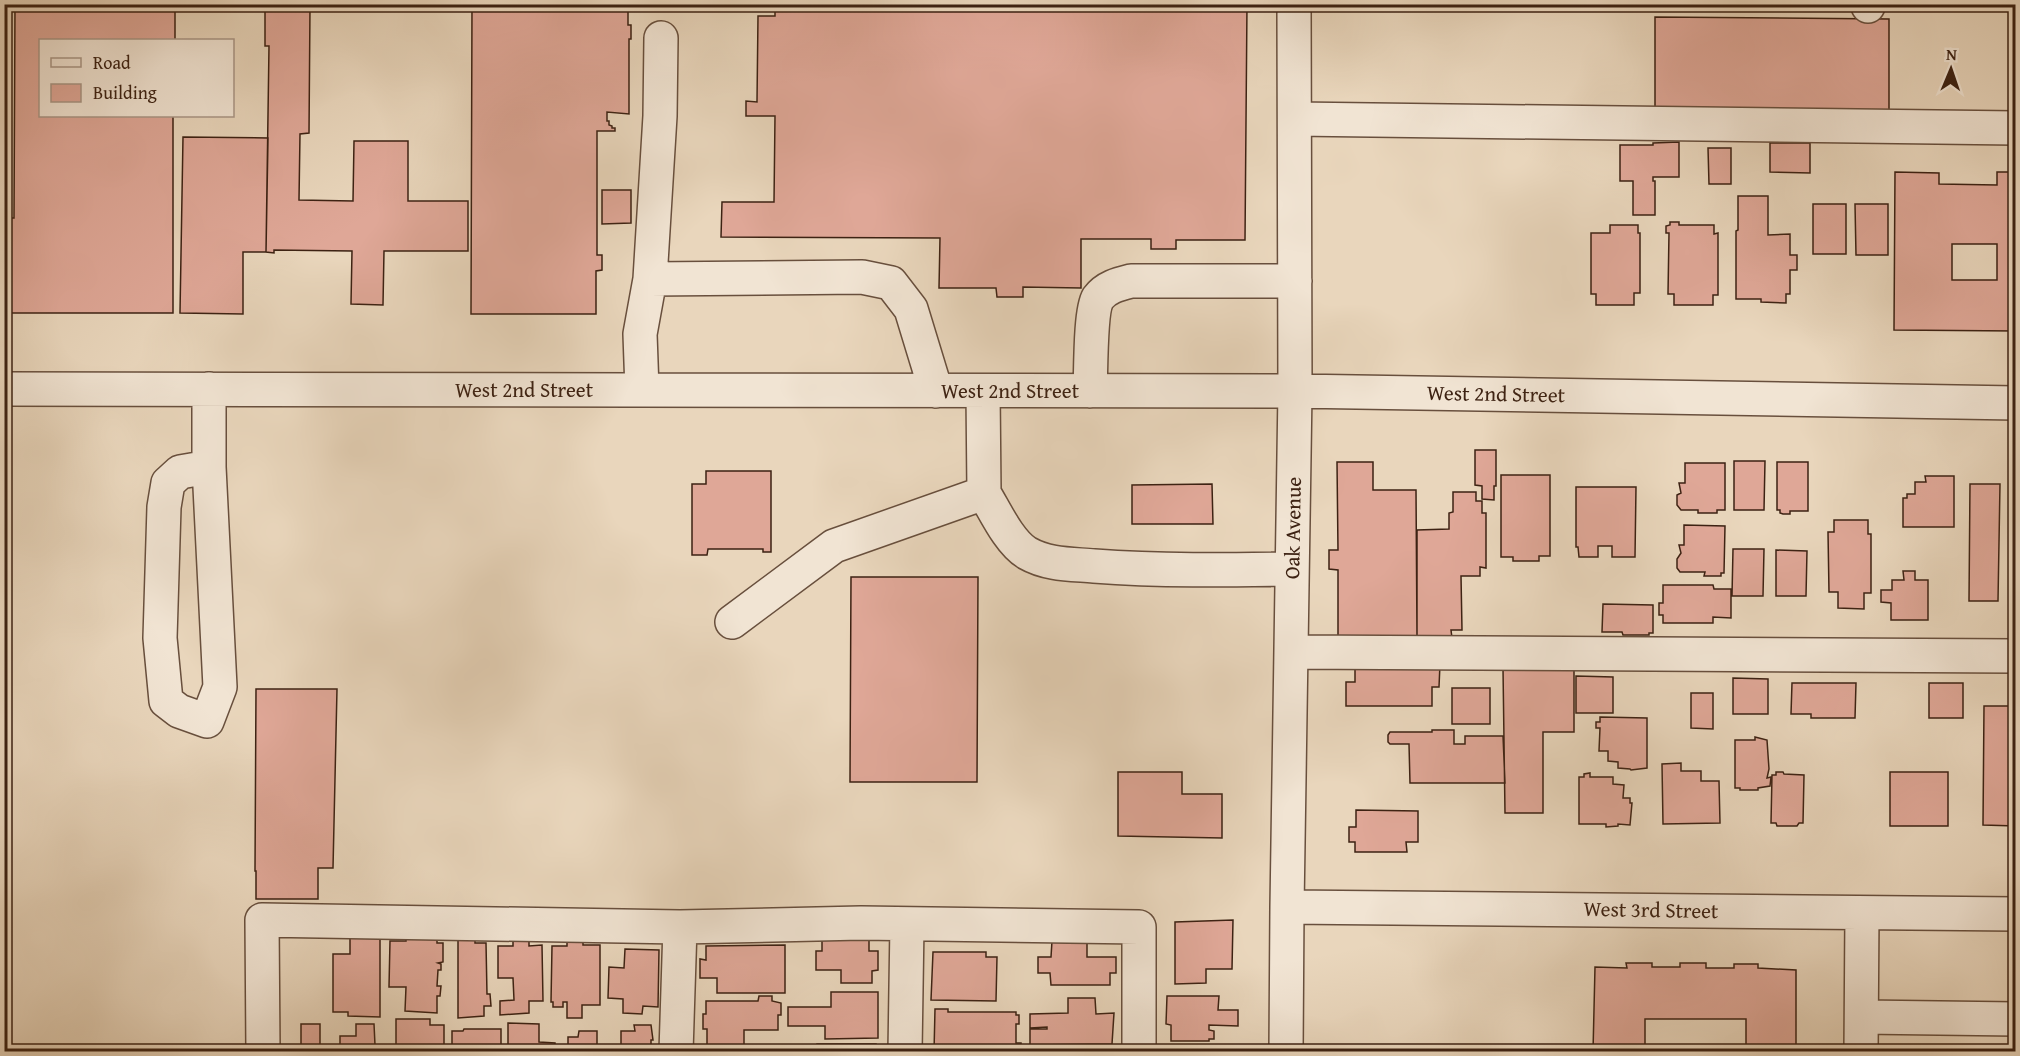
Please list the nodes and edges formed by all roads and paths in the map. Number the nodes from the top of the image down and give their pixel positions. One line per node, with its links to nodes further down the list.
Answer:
1 (1294, 4): 3 (street, Oak Avenue)
2 (661, 38): 5 (street)
3 (1295, 119): 4 (street); 6 (street, Oak Avenue)
4 (2016, 128)
5 (650, 279): 9 (street); 10 (street)
6 (1295, 281): 12 (street); 13 (street, Oak Avenue)
7 (4, 389): 8 (street, West 2nd Street)
8 (209, 389): 9 (street, West 2nd Street); 15 (street)
9 (642, 390): 10 (street, West 2nd Street)
10 (936, 391): 11 (street, West 2nd Street)
11 (983, 391): 12 (street, West 2nd Street); 16 (street)
12 (1090, 391): 13 (street, West 2nd Street)
13 (1295, 391): 14 (street, West 2nd Street); 17 (street, Oak Avenue)
14 (2016, 403)
15 (209, 467): 15 (street)
16 (984, 494): 17 (street); 18 (street)
17 (1292, 569): 19 (street, Oak Avenue)
18 (732, 622)
19 (1291, 652): 20 (street); 21 (street, Oak Avenue)
20 (2016, 656)
21 (1287, 907): 22 (street, West 3rd Street); 32 (street, Oak Avenue)
22 (1863, 913): 23 (street, West 3rd Street); 26 (street)
23 (2016, 914)
24 (907, 924): 25 (street); 30 (street); 31 (street)
25 (680, 927): 28 (street); 29 (street)
26 (1862, 1017): 27 (street); 33 (street)
27 (2016, 1019)
28 (263, 1052)
29 (676, 1052)
30 (905, 1052)
31 (1139, 1052)
32 (1286, 1052)
33 (1862, 1052)

